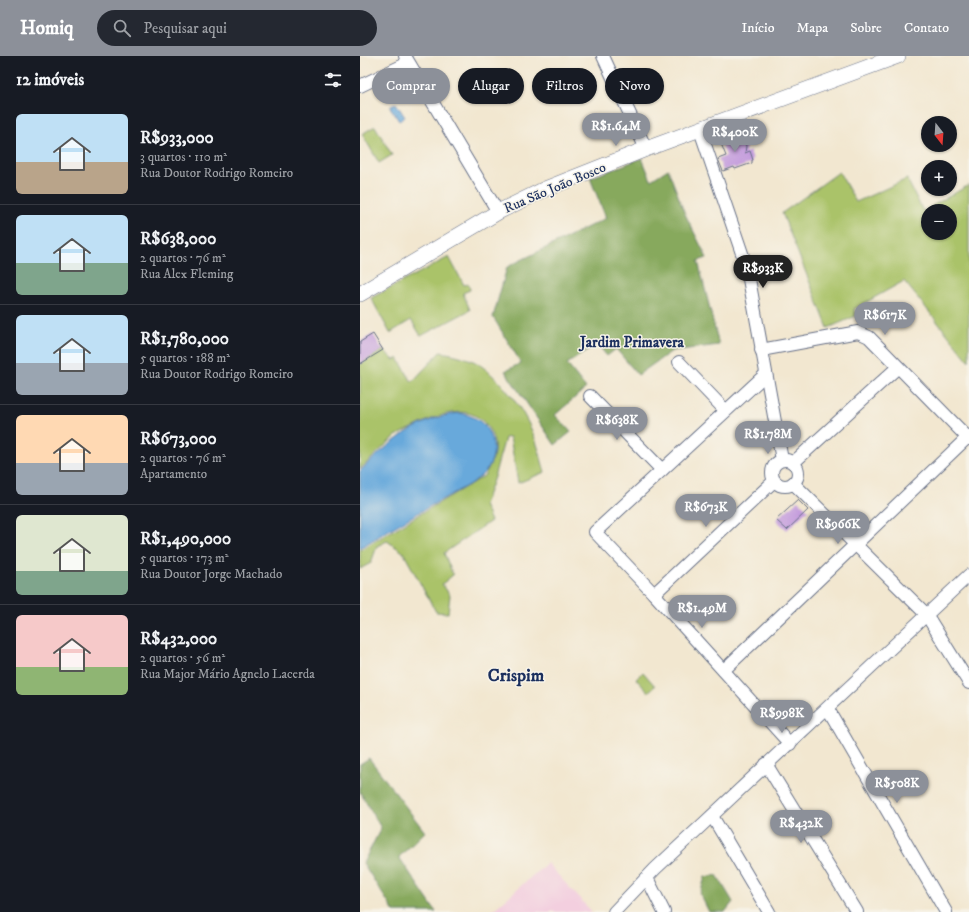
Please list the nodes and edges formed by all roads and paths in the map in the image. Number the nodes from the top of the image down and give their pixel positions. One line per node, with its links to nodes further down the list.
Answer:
1 (603, 56): 6 (street)
2 (891, 57): 5 (main road, Rua São João Bosco)
3 (406, 59): 4 (street); 7 (street)
4 (360, 86)
5 (700, 130): 6 (main road, Rua São João Bosco); 9 (street)
6 (646, 149): 7 (main road, Rua São João Bosco)
7 (498, 212): 8 (main road, Rua São João Bosco)
8 (361, 290)
9 (761, 350): 11 (street); 12 (street)
10 (680, 362): 14 (street)
11 (898, 367): 15 (street); 16 (street)
12 (766, 374): 14 (street); 16 (street)
13 (590, 396): 17 (street)
14 (725, 410): 17 (street)
15 (968, 438): 20 (street)
16 (788, 462): 18 (street); 19 (street)
17 (662, 470): 22 (street)
18 (774, 481): 19 (street); 22 (street)
19 (793, 482): 20 (street)
20 (856, 544): 23 (street); 24 (street)
21 (969, 575): 23 (street)
22 (654, 594): 24 (street)
23 (926, 614): 25 (street); 26 (street)
24 (724, 670): 27 (street)
25 (969, 683)
26 (828, 709): 27 (street); 35 (street)
27 (790, 744): 28 (street)
28 (766, 764): 29 (street); 34 (street)
29 (712, 816): 30 (street); 33 (street)
30 (647, 878): 31 (street); 32 (street)
31 (614, 912)
32 (664, 912)
33 (769, 912)
34 (857, 912)
35 (946, 912)

